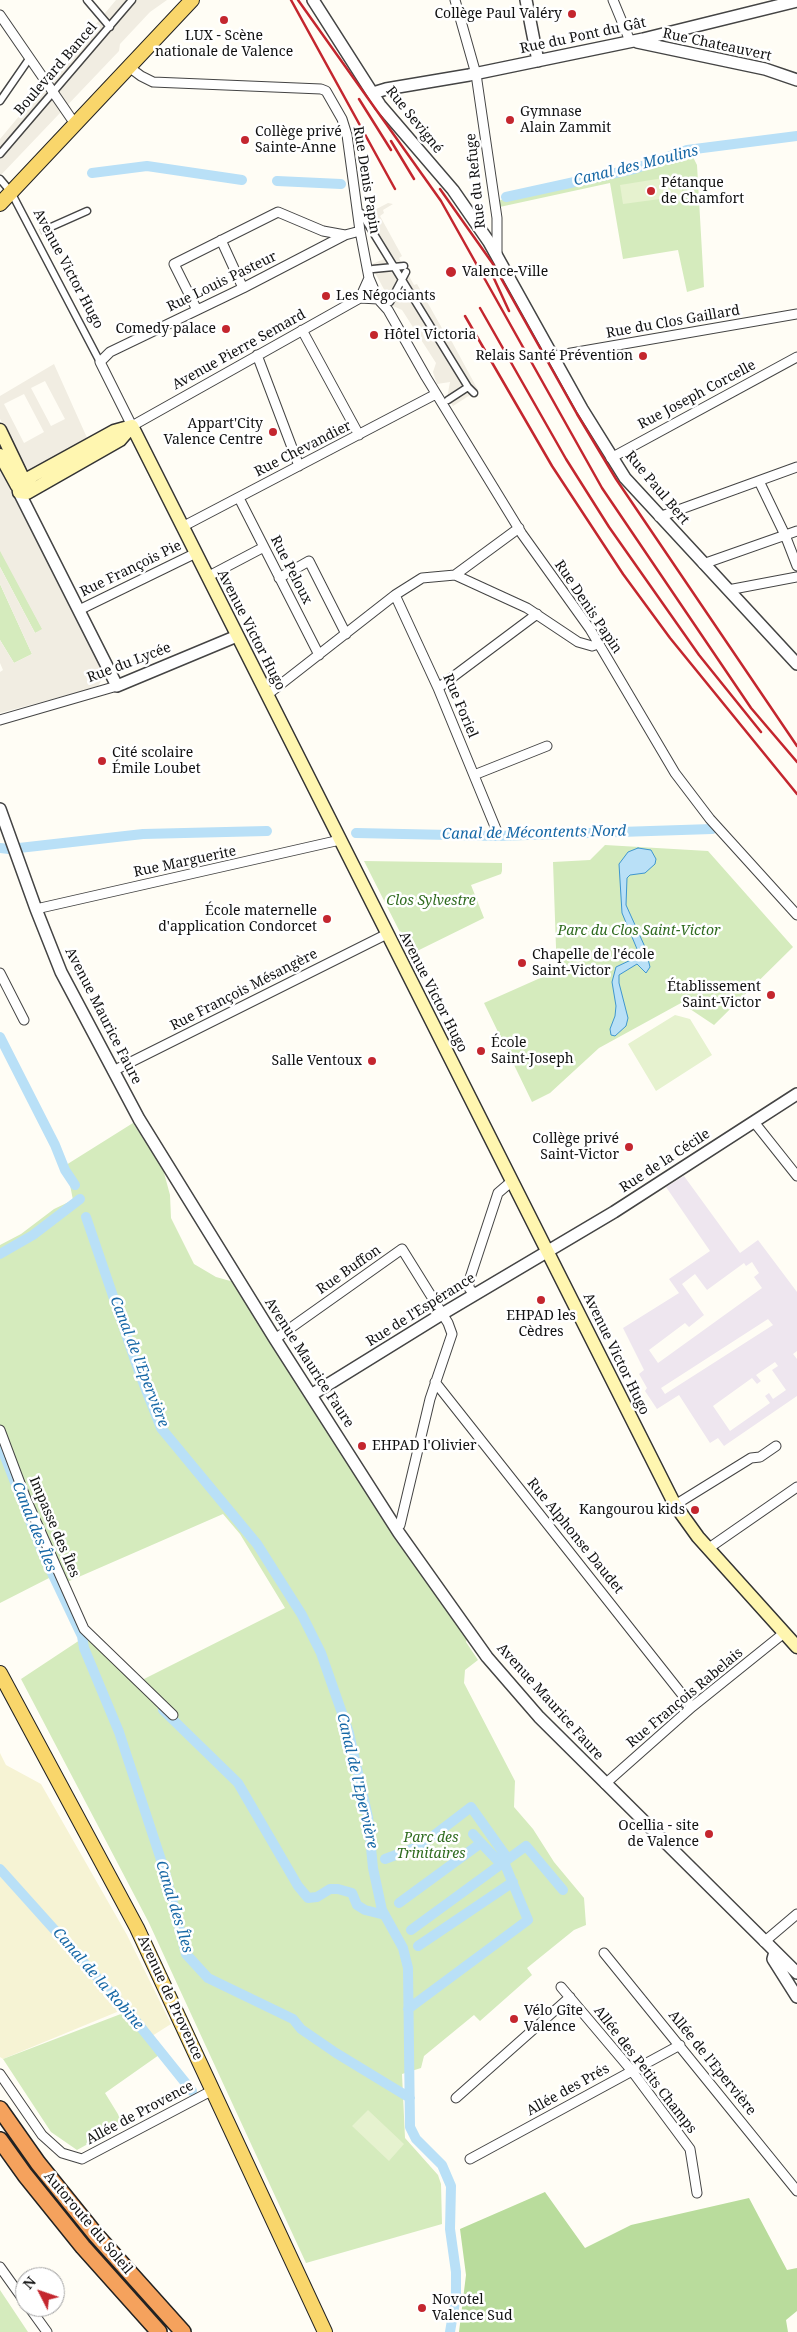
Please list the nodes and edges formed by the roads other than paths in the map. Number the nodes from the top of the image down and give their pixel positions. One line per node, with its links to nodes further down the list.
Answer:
1 (87, 0): 10 (street)
2 (132, 0): 10 (street, Boulevard Bancel)
3 (192, 0): 14 (main road)
4 (313, 0): 18 (street, Rue Sevigné)
5 (455, 0): 15 (street, Rue du Refuge)
6 (526, 0): 13 (street)
7 (612, 0): 11 (street)
8 (797, 1): 11 (street, Rue du Pont du Gât)
9 (0, 15): 12 (street)
10 (110, 26): 17 (street, Boulevard Bancel)
11 (630, 40): 13 (street, Rue du Pont du Gât); 16 (street, Rue Chateauvert)
12 (29, 59): 17 (street); 19 (street)
13 (538, 61): 15 (street, Rue du Pont du Gât)
14 (129, 67): 20 (main road); 28 (street, Rue Denis Papin)
15 (476, 74): 18 (street, Rue du Pont du Gât); 31 (street, Rue du Refuge)
16 (797, 80)
17 (53, 90): 20 (street); 21 (street, Boulevard Bancel)
18 (373, 93): 31 (street, Rue Sevigné)
19 (0, 101)
20 (75, 124): 23 (main road)
21 (0, 154)
22 (0, 179): 23 (street, Avenue Victor Hugo)
23 (12, 192): 24 (main road); 45 (street, Avenue Victor Hugo)
24 (0, 204)
25 (87, 211): 27 (street)
26 (361, 213): 32 (street)
27 (51, 227)
28 (360, 231): 29 (street, Rue Louis Pasteur); 33 (street, Rue Denis Papin)
29 (345, 235): 30 (street); 35 (street, Rue Louis Pasteur)
30 (221, 240): 35 (street); 39 (street)
31 (497, 256): 43 (street, Rue Paul Bert)
32 (394, 267): 33 (street); 34 (street); 34 (street)
33 (371, 273): 36 (street); 37 (street, Rue Denis Papin)
34 (402, 281): 38 (street); 46 (street)
35 (243, 288): 39 (street, Rue Louis Pasteur)
36 (360, 298): 37 (street); 41 (street, Avenue Pierre Semard)
37 (378, 299): 48 (street, Rue Denis Papin)
38 (390, 302)
39 (197, 310): 45 (street, Rue Louis Pasteur)
40 (797, 314): 43 (street, Rue du Clos Gaillard)
41 (302, 330): 42 (street, Avenue Pierre Semard); 52 (street)
42 (258, 355): 50 (street, Avenue Pierre Semard); 55 (street)
43 (554, 356): 54 (street, Rue Paul Bert)
44 (797, 357): 54 (street, Rue Joseph Corcelle)
45 (100, 362): 50 (street, Avenue Victor Hugo)
46 (468, 388): 47 (street); 49 (street)
47 (474, 393)
48 (436, 394): 52 (street, Rue Chevandier); 62 (street, Rue Denis Papin)
49 (448, 400)
50 (132, 426): 58 (main road); 61 (main road, Avenue Victor Hugo)
51 (0, 430): 58 (main road)
52 (360, 435): 55 (street, Rue Chevandier)
53 (0, 455): 58 (main road)
54 (611, 458): 60 (street, Rue Paul Bert)
55 (299, 466): 59 (street, Rue Chevandier)
56 (797, 467): 57 (street)
57 (759, 481): 60 (street); 64 (street)
58 (23, 486): 75 (street)
59 (239, 498): 61 (street, Rue Chevandier); 65 (street, Rue Peloux)
60 (659, 517): 67 (street, Rue Paul Bert)
61 (182, 527): 66 (main road, Avenue Victor Hugo)
62 (519, 528): 69 (street); 79 (street, Rue Denis Papin)
63 (797, 531): 64 (street)
64 (785, 535): 67 (street); 68 (street)
65 (264, 547): 70 (street); 72 (street, Rue Peloux)
66 (196, 554): 70 (main road, Avenue Victor Hugo); 75 (street, Rue François Pie)
67 (703, 564): 73 (street, Rue Paul Bert)
68 (797, 566)
69 (455, 575): 74 (street); 76 (street)
70 (207, 577): 78 (main road, Avenue Victor Hugo)
71 (797, 577): 73 (street)
72 (279, 578): 77 (street); 80 (street, Rue Peloux)
73 (728, 590): 81 (street, Rue Paul Bert)
74 (395, 595): 77 (street); 83 (street, Rue Foriel)
75 (79, 610): 82 (street)
76 (537, 614): 79 (street); 83 (street)
77 (346, 634): 80 (street)
78 (237, 636): 82 (street, Rue du Lycée); 84 (main road, Avenue Victor Hugo)
79 (598, 644): 92 (street, Rue Denis Papin)
80 (319, 655): 84 (street)
81 (796, 662)
82 (117, 686): 85 (street, Rue du Lycée)
83 (438, 688): 87 (street, Rue Foriel)
84 (268, 695): 90 (main road, Avenue Victor Hugo)
85 (0, 720)
86 (547, 746): 87 (street)
87 (474, 775): 89 (street, Rue Foriel)
88 (0, 810): 91 (street, Avenue Maurice Faure)
89 (496, 829)
90 (340, 840): 91 (street, Rue Marguerite); 93 (main road, Avenue Victor Hugo)
91 (36, 909): 96 (street, Avenue Maurice Faure)
92 (797, 915)
93 (387, 934): 96 (street, Rue François Mésangère); 100 (main road, Avenue Victor Hugo)
94 (0, 973): 95 (street)
95 (24, 1020)
96 (113, 1071): 104 (street, Avenue Maurice Faure)
97 (797, 1094): 98 (street, Rue de la Cécile)
98 (754, 1122): 99 (street); 101 (street, Rue de la Cécile)
99 (797, 1176)
100 (512, 1181): 101 (main road, Avenue Victor Hugo); 102 (street)
101 (548, 1251): 102 (street, Rue de l'Espérance); 110 (main road, Avenue Victor Hugo)
102 (474, 1294): 103 (street, Rue de l'Espérance)
103 (442, 1314): 104 (street, Rue Buffon); 105 (street); 106 (street, Rue de l'Espérance)
104 (274, 1339): 106 (street, Avenue Maurice Faure)
105 (435, 1382): 111 (street); 115 (street, Rue Alphonse Daudet)
106 (311, 1395): 111 (street, Avenue Maurice Faure)
107 (0, 1430): 116 (street, Impasse des Îles)
108 (776, 1446): 110 (street)
109 (797, 1487): 112 (street)
110 (675, 1505): 112 (main road, Avenue Victor Hugo)
111 (396, 1528): 117 (street, Avenue Maurice Faure)
112 (708, 1548): 113 (main road, Avenue Victor Hugo)
113 (792, 1639): 115 (street, Rue François Rabelais)
114 (0, 1672): 130 (main road, Avenue de Provence)
115 (692, 1707): 117 (street, Rue François Rabelais)
116 (173, 1716)
117 (605, 1784): 119 (street, Avenue Maurice Faure)
118 (797, 1914): 119 (street)
119 (764, 1942): 120 (street, Avenue Maurice Faure)
120 (775, 1952): 122 (street, Avenue Maurice Faure); 125 (street)
121 (604, 1953): 127 (street, Allée de l'Epervière)
122 (797, 1973)
123 (797, 1977): 125 (street)
124 (562, 1986): 126 (street, Allée des Petits Champs)
125 (795, 1993)
126 (570, 1997): 128 (street, Allée des Petits Champs); 131 (street)
127 (680, 2045): 128 (street, Allée des Prés); 135 (street, Allée de l'Epervière)
128 (632, 2071): 134 (street, Allée des Prés); 136 (street, Allée des Petits Champs)
129 (0, 2074): 130 (street, Allée de Provence)
130 (213, 2090): 143 (main road, Avenue de Provence)
131 (456, 2098)
132 (0, 2109): 142 (highway, Autoroute du Soleil)
133 (0, 2140): 141 (highway, Autoroute du Soleil)
134 (470, 2159)
135 (797, 2191)
136 (697, 2193)
137 (0, 2267): 138 (street)
138 (15, 2288)
139 (36, 2317): 140 (street)
140 (46, 2332)
141 (159, 2332)
142 (183, 2332)
143 (325, 2332)

